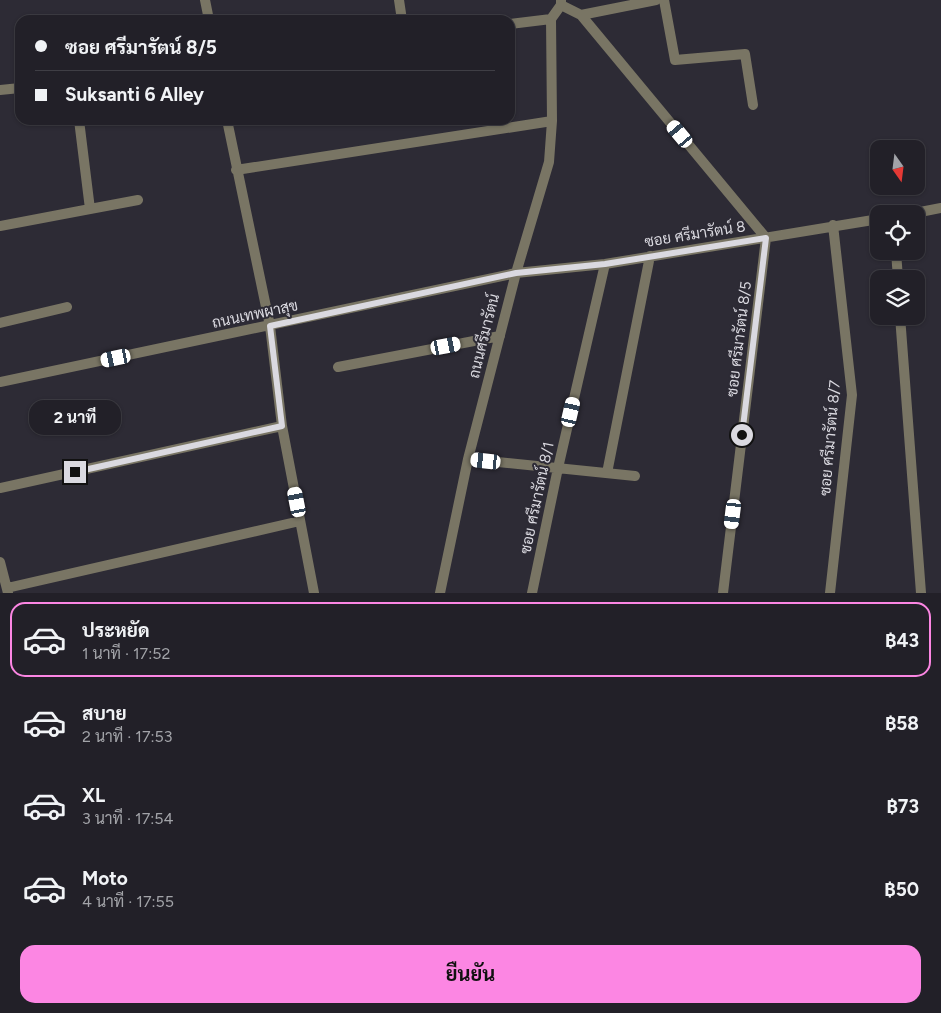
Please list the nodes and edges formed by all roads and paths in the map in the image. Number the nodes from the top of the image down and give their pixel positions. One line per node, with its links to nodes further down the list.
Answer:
1 (205, 0): 6 (street)
2 (399, 0): 7 (street)
3 (656, 0): 8 (street)
4 (664, 0): 13 (street)
5 (561, 2): 8 (street); 9 (street)
6 (208, 15)
7 (401, 15)
8 (581, 15): 25 (street)
9 (551, 19): 10 (street); 14 (street, ถนนศรีมารัตน์)
10 (515, 23)
11 (15, 88): 12 (street)
12 (0, 90)
13 (753, 105)
14 (552, 121): 17 (street); 28 (street, ถนนศรีมารัตน์)
15 (80, 125): 20 (street)
16 (228, 125): 17 (street)
17 (236, 170): 32 (street)
18 (138, 200): 20 (street)
19 (941, 208): 21 (street)
20 (90, 209): 24 (street)
21 (925, 211)
22 (870, 220): 23 (street, ซอย ศรีมารัตน์ 8)
23 (833, 225): 25 (street, ซอย ศรีมารัตน์ 8); 49 (street, ซอย ศรีมารัตน์ 8/7)
24 (0, 226)
25 (766, 238): 26 (street, ซอย ศรีมารัตน์ 8); 48 (street, ซอย ศรีมารัตน์ 8/5)
26 (650, 256): 27 (street, ซอย ศรีมารัตน์ 8); 39 (street)
27 (605, 264): 28 (street, ซอย ศรีมารัตน์ 8); 38 (street, ซอย ศรีมารัตน์ 8/1)
28 (516, 273): 32 (street, ถนนเทพผาสุข); 33 (street, ถนนศรีมารัตน์)
29 (68, 307): 30 (street)
30 (0, 322)
31 (901, 325): 50 (street)
32 (270, 326): 35 (street, ถนนเทพผาสุข); 36 (street)
33 (500, 336): 34 (street); 37 (street, ถนนศรีมารัตน์)
34 (338, 367)
35 (0, 382)
36 (282, 426): 41 (street); 42 (street)
37 (468, 459): 38 (street); 46 (street, ถนนศรีมารัตน์)
38 (558, 468): 39 (street); 47 (street, ซอย ศรีมารัตน์ 8/1)
39 (607, 473): 40 (street)
40 (635, 476)
41 (0, 488)
42 (300, 521): 44 (street); 45 (street)
43 (0, 562): 44 (street)
44 (8, 590)
45 (314, 593)
46 (440, 593)
47 (532, 593)
48 (723, 593)
49 (830, 593)
50 (921, 593)

